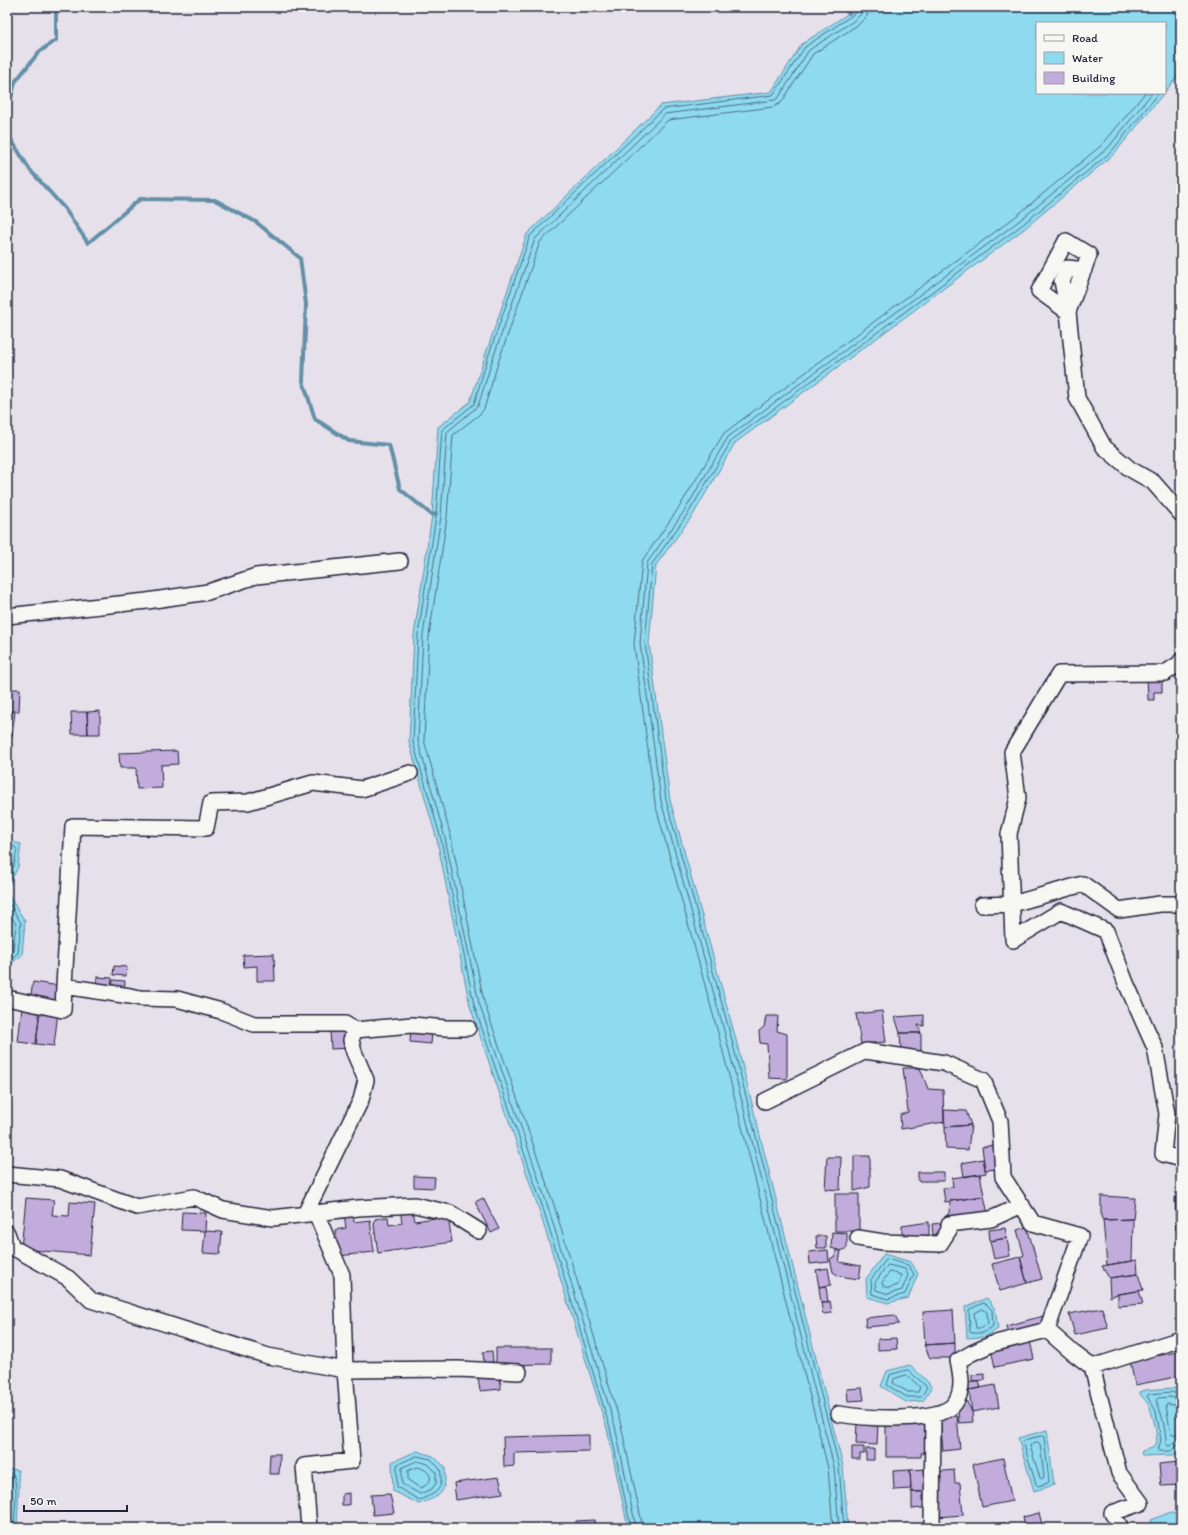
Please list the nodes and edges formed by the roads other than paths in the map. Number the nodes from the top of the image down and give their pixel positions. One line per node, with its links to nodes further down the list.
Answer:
1 (1068, 312): 1 (street); 2 (street)
2 (1181, 514)
3 (400, 561): 4 (street)
4 (7, 616)
5 (1181, 661): 7 (street)
6 (410, 773): 10 (street)
7 (1012, 904): 8 (street); 9 (street); 15 (street)
8 (1181, 904)
9 (982, 905)
10 (64, 986): 11 (street); 13 (street)
11 (7, 998)
12 (468, 1028): 13 (street)
13 (354, 1030): 18 (street)
14 (765, 1101): 17 (street)
15 (1181, 1159)
16 (7, 1174): 18 (street)
17 (1022, 1205): 21 (street); 22 (street)
18 (311, 1214): 19 (street); 25 (street)
19 (479, 1231)
20 (7, 1233): 25 (street)
21 (858, 1238)
22 (1047, 1330): 24 (street); 28 (street)
23 (1181, 1339): 24 (street)
24 (1092, 1367): 31 (street)
25 (345, 1370): 26 (street); 29 (street)
26 (519, 1372)
27 (839, 1414): 28 (street)
28 (933, 1415): 30 (street)
29 (310, 1528)
30 (932, 1528)
31 (1120, 1528)

